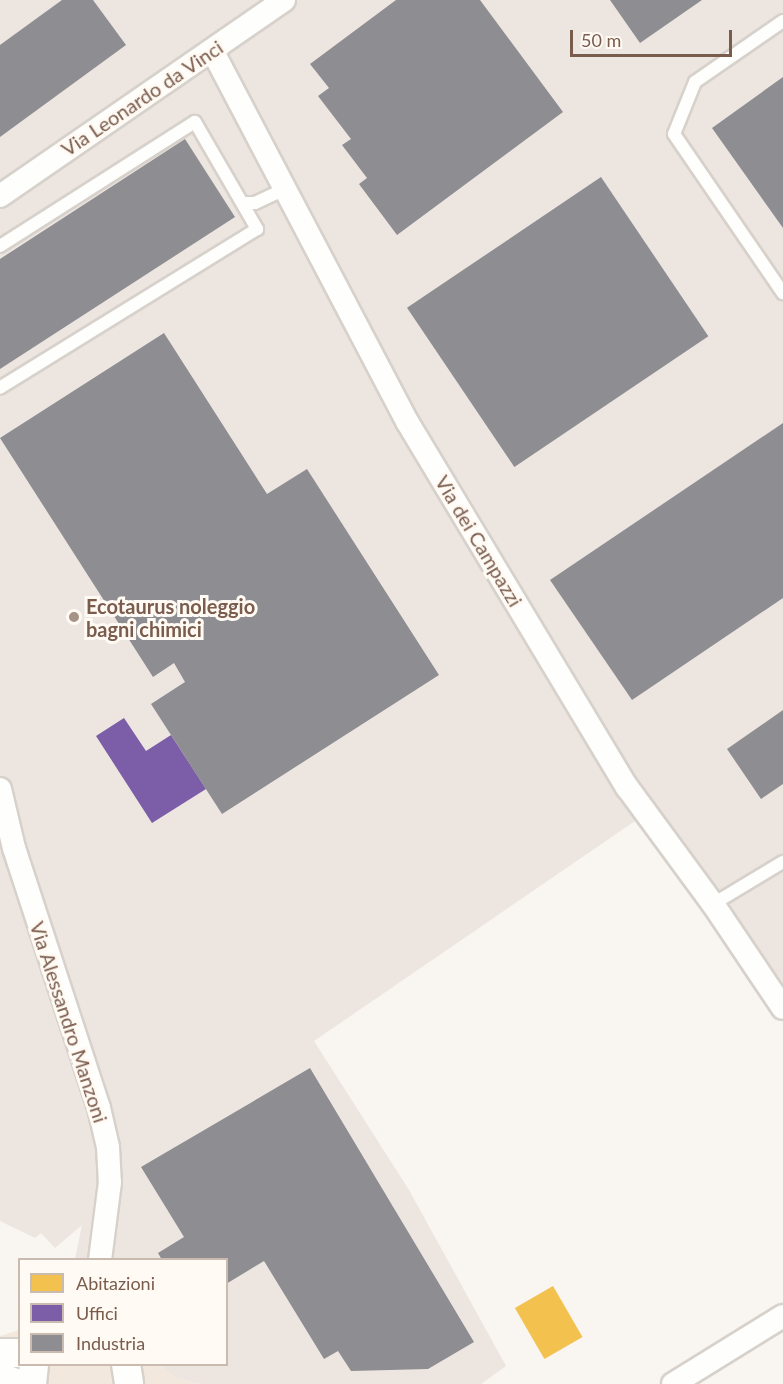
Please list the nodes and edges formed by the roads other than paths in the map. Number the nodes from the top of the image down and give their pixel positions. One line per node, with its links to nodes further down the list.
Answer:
1 (284, 0): 3 (street, Via Leonardo da Vinci)
2 (783, 21): 8 (lane)
3 (212, 50): 4 (street, Via dei Campazzi); 5 (street, Via Leonardo da Vinci)
4 (285, 189): 6 (lane); 12 (street, Via dei Campazzi)
5 (0, 195)
6 (244, 203): 7 (lane); 9 (lane)
7 (0, 246)
8 (783, 293)
9 (0, 388)
10 (0, 789): 14 (street, Via Alessandro Manzoni)
11 (783, 862): 12 (lane)
12 (714, 904): 13 (street, Via dei Campazzi)
13 (783, 1008)
14 (100, 1258)
15 (783, 1316): 24 (street)
16 (0, 1353): 17 (street)
17 (18, 1353)
18 (34, 1366): 22 (street)
19 (126, 1366): 23 (street)
20 (0, 1377): 21 (street)
21 (18, 1384)
22 (32, 1384)
23 (129, 1384)
24 (673, 1384)

